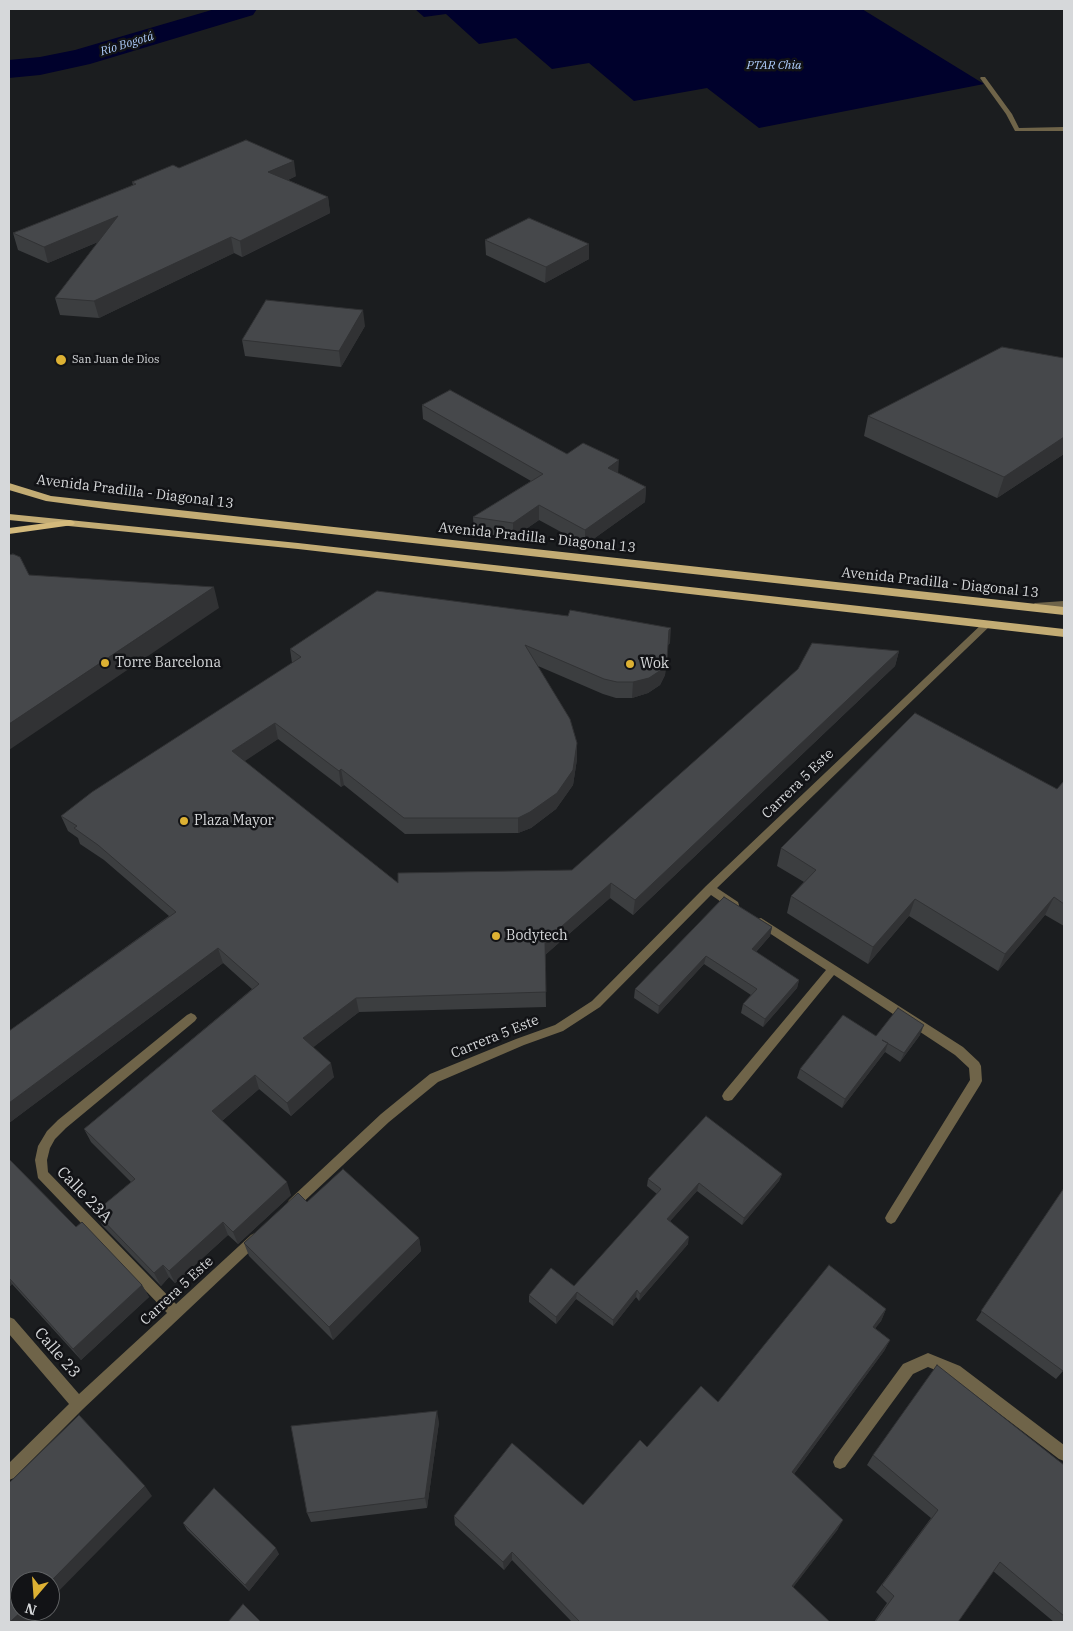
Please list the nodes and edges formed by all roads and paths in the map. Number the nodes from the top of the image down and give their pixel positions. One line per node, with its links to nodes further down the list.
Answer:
1 (983, 78): 2 (street)
2 (1064, 129)
3 (9, 486): 8 (main road, Avenida Pradilla - Diagonal 13)
4 (9, 517): 5 (main road)
5 (69, 523): 6 (highway); 10 (main road)
6 (9, 531)
7 (1064, 604): 8 (street)
8 (1024, 607): 9 (main road, Avenida Pradilla - Diagonal 13)
9 (1064, 611)
10 (987, 624): 11 (main road); 12 (street, Carrera 5 Este)
11 (1064, 632)
12 (710, 889): 13 (street); 16 (street, Carrera 5 Este)
13 (833, 969): 15 (street); 17 (street)
14 (191, 1018): 19 (street, Calle 23A)
15 (728, 1096)
16 (284, 1212)
17 (891, 1218)
18 (262, 1232): 19 (street, Carrera 5 Este)
19 (176, 1313): 21 (street, Carrera 5 Este)
20 (9, 1324): 21 (street, Calle 23)
21 (78, 1404): 24 (street, Carrera 5 Este)
22 (1064, 1453): 23 (street)
23 (840, 1462)
24 (9, 1473)

